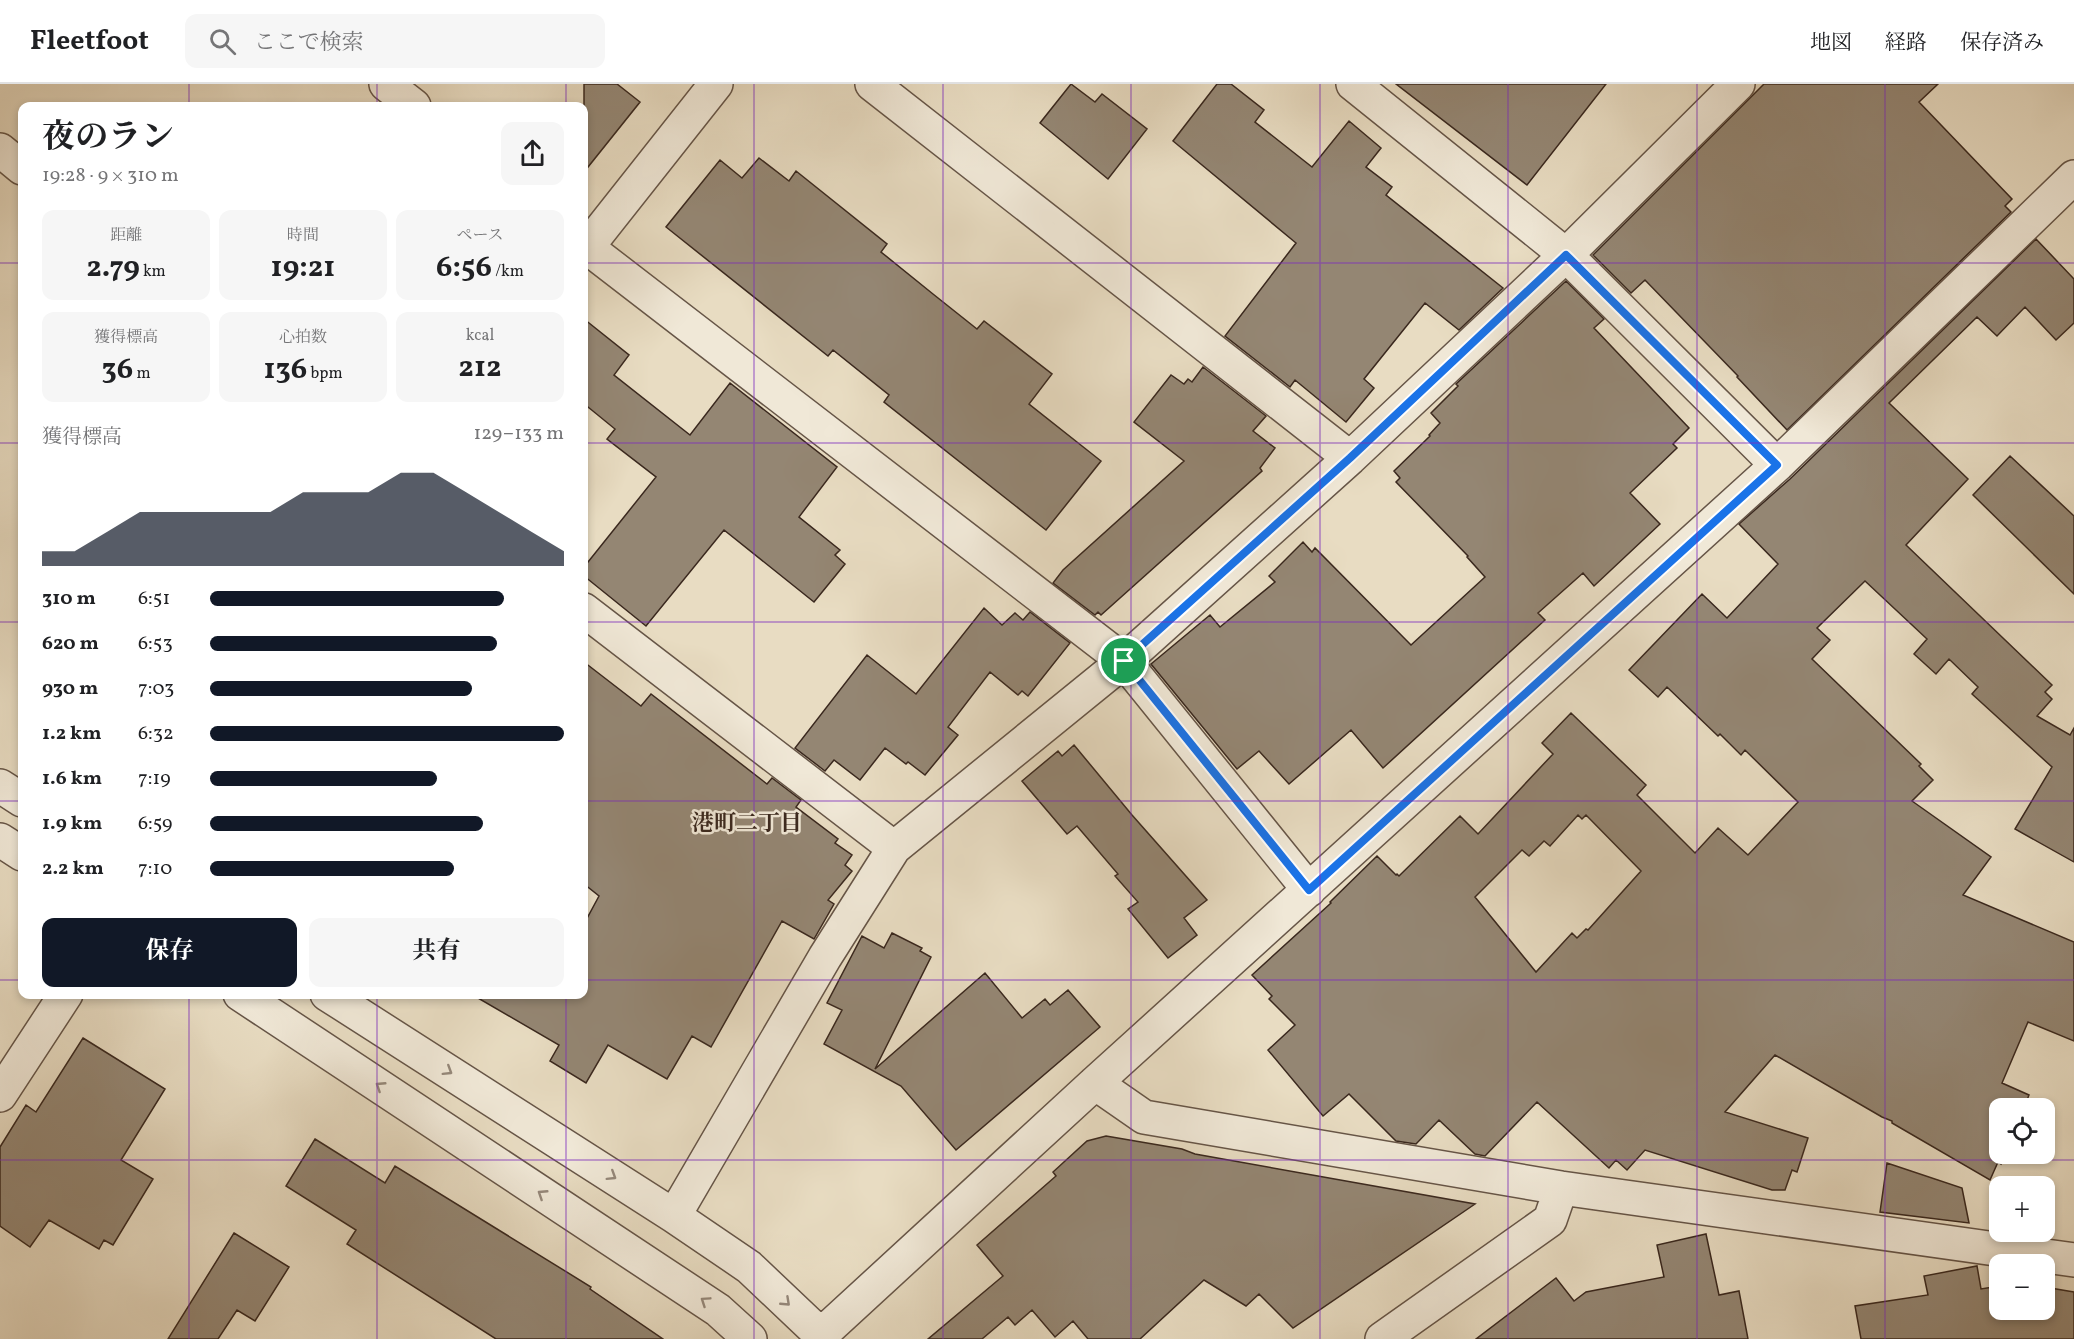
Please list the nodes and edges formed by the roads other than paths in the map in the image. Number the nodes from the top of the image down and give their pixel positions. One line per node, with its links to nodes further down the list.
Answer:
1 (386, 84): 6 (street)
2 (716, 84): 10 (street)
3 (872, 84): 13 (street)
4 (1353, 84): 12 (street)
5 (1738, 84): 12 (street)
6 (409, 102)
7 (0, 150): 8 (street)
8 (18, 165)
9 (2074, 177): 14 (street)
10 (588, 243)
11 (588, 251): 16 (street)
12 (1566, 255): 13 (street); 14 (street)
13 (1350, 458): 16 (street)
14 (1777, 465): 22 (street)
15 (588, 613): 20 (street)
16 (1124, 661): 20 (street); 22 (street)
17 (0, 786): 18 (street)
18 (18, 797)
19 (0, 840): 21 (street)
20 (894, 848): 29 (street)
21 (18, 851)
22 (1309, 890): 26 (street)
23 (63, 999): 27 (street)
24 (248, 999): 32 (street, one-way to 24)
25 (335, 999): 29 (street, one-way to 29)
26 (1095, 1083): 28 (street); 31 (street)
27 (0, 1095)
28 (1561, 1188): 30 (street); 33 (street)
29 (674, 1215): 31 (street, one-way to 31)
30 (2074, 1260)
31 (823, 1337)
32 (750, 1339)
33 (1382, 1339)

